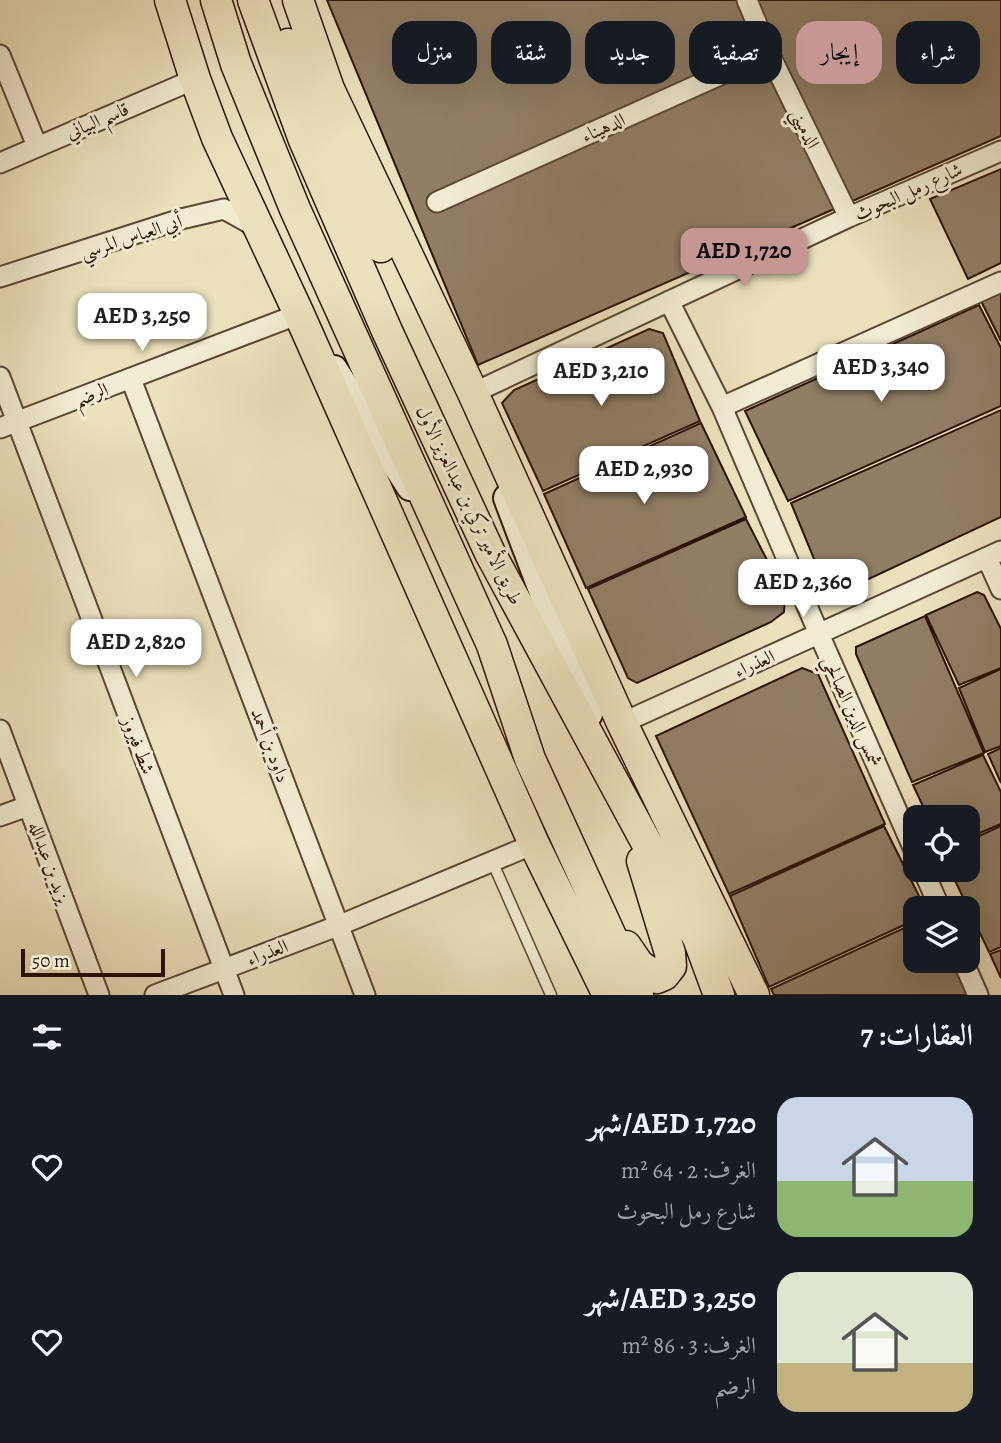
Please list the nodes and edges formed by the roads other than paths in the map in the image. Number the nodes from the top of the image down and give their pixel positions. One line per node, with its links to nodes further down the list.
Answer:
1 (170, 0): 10 (main road)
2 (185, 0): 18 (main road)
3 (216, 0): 29 (main road, طريق الأمير تركي بن عبدالعزيز الأول)
4 (253, 0): 35 (main road, طريق الأمير تركي بن عبدالعزيز الأول)
5 (270, 0): 28 (main road)
6 (298, 0): 25 (main road)
7 (747, 0): 8 (street, الدميني)
8 (756, 21)
9 (0, 55): 13 (street)
10 (195, 79): 13 (street, قاسم البياني); 18 (main road)
11 (782, 80): 17 (street, الدميني)
12 (700, 84): 16 (street, الدهيناء)
13 (37, 146): 15 (street, قاسم البياني)
14 (1001, 151): 17 (street, شارع رمل البحوث)
15 (0, 163)
16 (437, 202)
17 (849, 217): 21 (street, شارع رمل البحوث)
18 (259, 228): 19 (street, أبي العباس المرسي); 22 (main road)
19 (0, 277)
20 (1001, 282): 26 (street)
21 (669, 301): 25 (street, شارع رمل البحوث); 26 (street, شمس الدين الصالحي)
22 (299, 314): 24 (street, الرضم); 29 (street); 39 (main road)
23 (0, 377): 27 (street, شط فيروز)
24 (131, 379): 27 (street, الرضم); 42 (street, داود بن أحمد)
25 (473, 393): 28 (street); 33 (main road)
26 (722, 407): 32 (street, شمس الدين الصالحي)
27 (9, 425): 43 (street, شط فيروز)
28 (492, 458): 35 (street)
29 (448, 547): 41 (main road, طريق الأمير تركي بن عبدالعزيز الأول)
30 (994, 555): 31 (street); 32 (street, العذراء)
31 (1001, 589)
32 (819, 634): 33 (street, العذراء); 38 (street, شمس الدين الصالحي)
33 (622, 723): 53 (main road)
34 (0, 730): 36 (street, يزيد بن عبدالله)
35 (625, 803): 41 (main road); 52 (main road, طريق الأمير تركي بن عبدالعزيز الأول)
36 (28, 806): 37 (street); 45 (street, يزيد بن عبدالله)
37 (0, 816)
38 (903, 825)
39 (534, 844): 40 (street, العذراء); 50 (main road)
40 (492, 862): 42 (street, العذراء); 49 (lane)
41 (586, 884): 51 (main road, طريق الأمير تركي بن عبدالعزيز الأول)
42 (340, 925): 43 (street, العذراء); 48 (street, داود بن أحمد)
43 (224, 969): 46 (street, العذراء); 47 (street, شط فيروز)
44 (968, 973): 54 (street)
45 (99, 995)
46 (155, 995)
47 (234, 995)
48 (365, 995)
49 (551, 995)
50 (608, 995)
51 (638, 995)
52 (719, 995)
53 (754, 995)
54 (978, 995)

